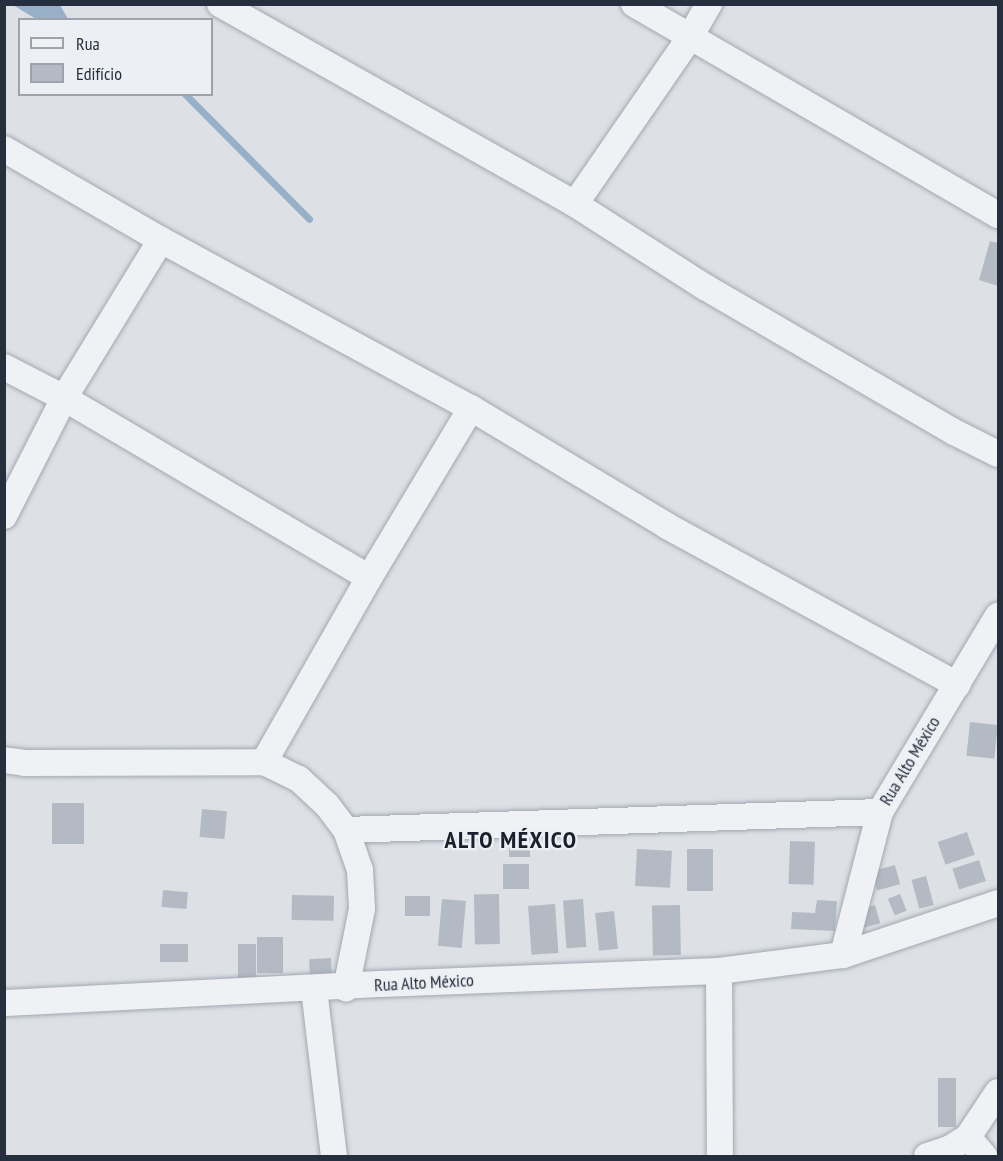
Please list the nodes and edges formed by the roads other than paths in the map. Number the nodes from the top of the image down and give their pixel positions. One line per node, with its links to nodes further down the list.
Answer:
1 (220, 4): 6 (street)
2 (634, 4): 4 (street)
3 (709, 4): 4 (street)
4 (690, 37): 6 (street); 7 (street)
5 (4, 149): 8 (street)
6 (575, 204): 12 (street)
7 (999, 215)
8 (161, 240): 10 (street); 11 (street)
9 (4, 368): 10 (street)
10 (64, 398): 13 (street); 14 (street)
11 (471, 408): 14 (street); 16 (street)
12 (999, 454)
13 (4, 516)
14 (369, 578): 18 (street)
15 (999, 616): 16 (street, Rua Alto México)
16 (957, 685): 19 (street, Rua Alto México)
17 (4, 760): 18 (street)
18 (264, 762): 20 (street)
19 (880, 812): 20 (street); 22 (street, Rua Alto México)
20 (346, 830): 24 (street)
21 (998, 911): 22 (street, Rua Alto México)
22 (843, 955): 23 (street, Rua Alto México)
23 (719, 971): 24 (street, Rua Alto México); 30 (street)
24 (346, 988): 25 (street, Rua Alto México)
25 (314, 989): 26 (street, Rua Alto México); 29 (street)
26 (4, 1003)
27 (999, 1092): 28 (street)
28 (968, 1137): 31 (street); 32 (street)
29 (334, 1156)
30 (720, 1156)
31 (927, 1156)
32 (984, 1156)

